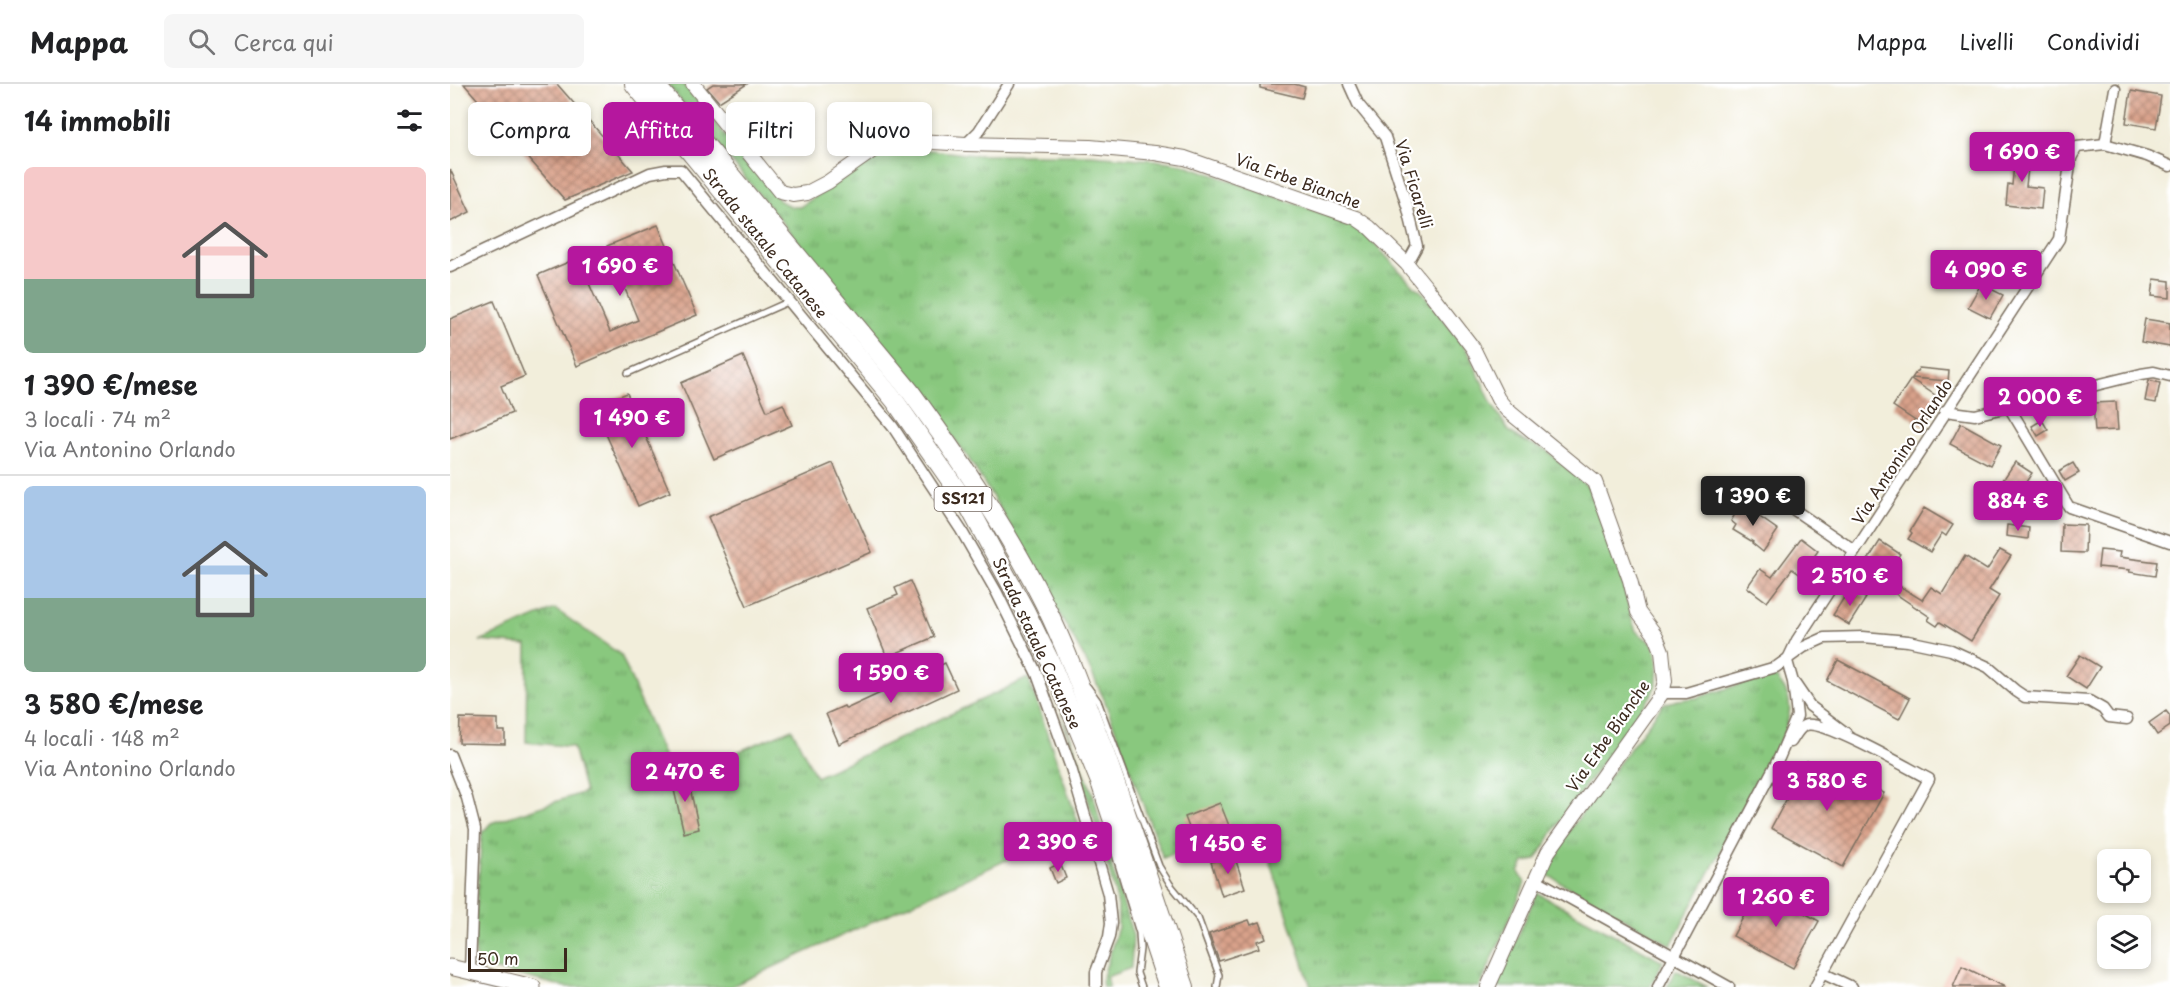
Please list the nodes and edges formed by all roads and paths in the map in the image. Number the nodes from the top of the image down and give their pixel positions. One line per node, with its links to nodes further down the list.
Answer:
1 (634, 84): 28 (main road, Strada statale Catanese / SS121)
2 (655, 84): 20 (main road, Strada statale Catanese / SS121)
3 (693, 84): 7 (street, Via Erbe Bianche)
4 (1009, 84): 7 (street)
5 (1349, 84): 10 (street, Via Ficarelli)
6 (2115, 89): 8 (street)
7 (966, 144): 10 (street, Via Erbe Bianche)
8 (2105, 144): 9 (street, Via Antonino Orlando); 16 (street, Via Antonino Orlando)
9 (2170, 166)
10 (1407, 264): 23 (street, Via Erbe Bianche)
11 (450, 267): 12 (street)
12 (790, 302): 13 (lane); 34 (street)
13 (628, 373)
14 (2170, 376): 15 (street)
15 (2009, 407): 16 (street); 18 (street)
16 (1946, 411): 19 (street, Via Antonino Orlando)
17 (1756, 484): 19 (street)
18 (2170, 542)
19 (1855, 551): 21 (street, Via Antonino Orlando)
20 (1070, 660): 37 (main road, Strada statale Catanese / SS121); 38 (lane)
21 (1787, 661): 22 (street); 23 (street); 24 (street)
22 (1793, 681): 25 (street); 27 (street)
23 (1662, 693): 29 (street, Via Erbe Bianche)
24 (2127, 719)
25 (1855, 740): 27 (street); 32 (street)
26 (450, 755): 31 (street)
27 (1777, 762): 30 (street)
28 (1111, 812): 35 (lane); 36 (main road, Strada statale Catanese / SS121)
29 (1534, 879): 30 (street); 39 (street, Via Erbe Bianche)
30 (1674, 956): 40 (street); 41 (street)
31 (457, 966): 33 (main road)
32 (1822, 973): 42 (street); 43 (street)
33 (534, 987)
34 (1096, 987)
35 (1142, 987)
36 (1168, 987)
37 (1185, 987)
38 (1217, 987)
39 (1488, 987)
40 (1658, 987)
41 (1729, 987)
42 (1815, 987)
43 (1852, 987)

